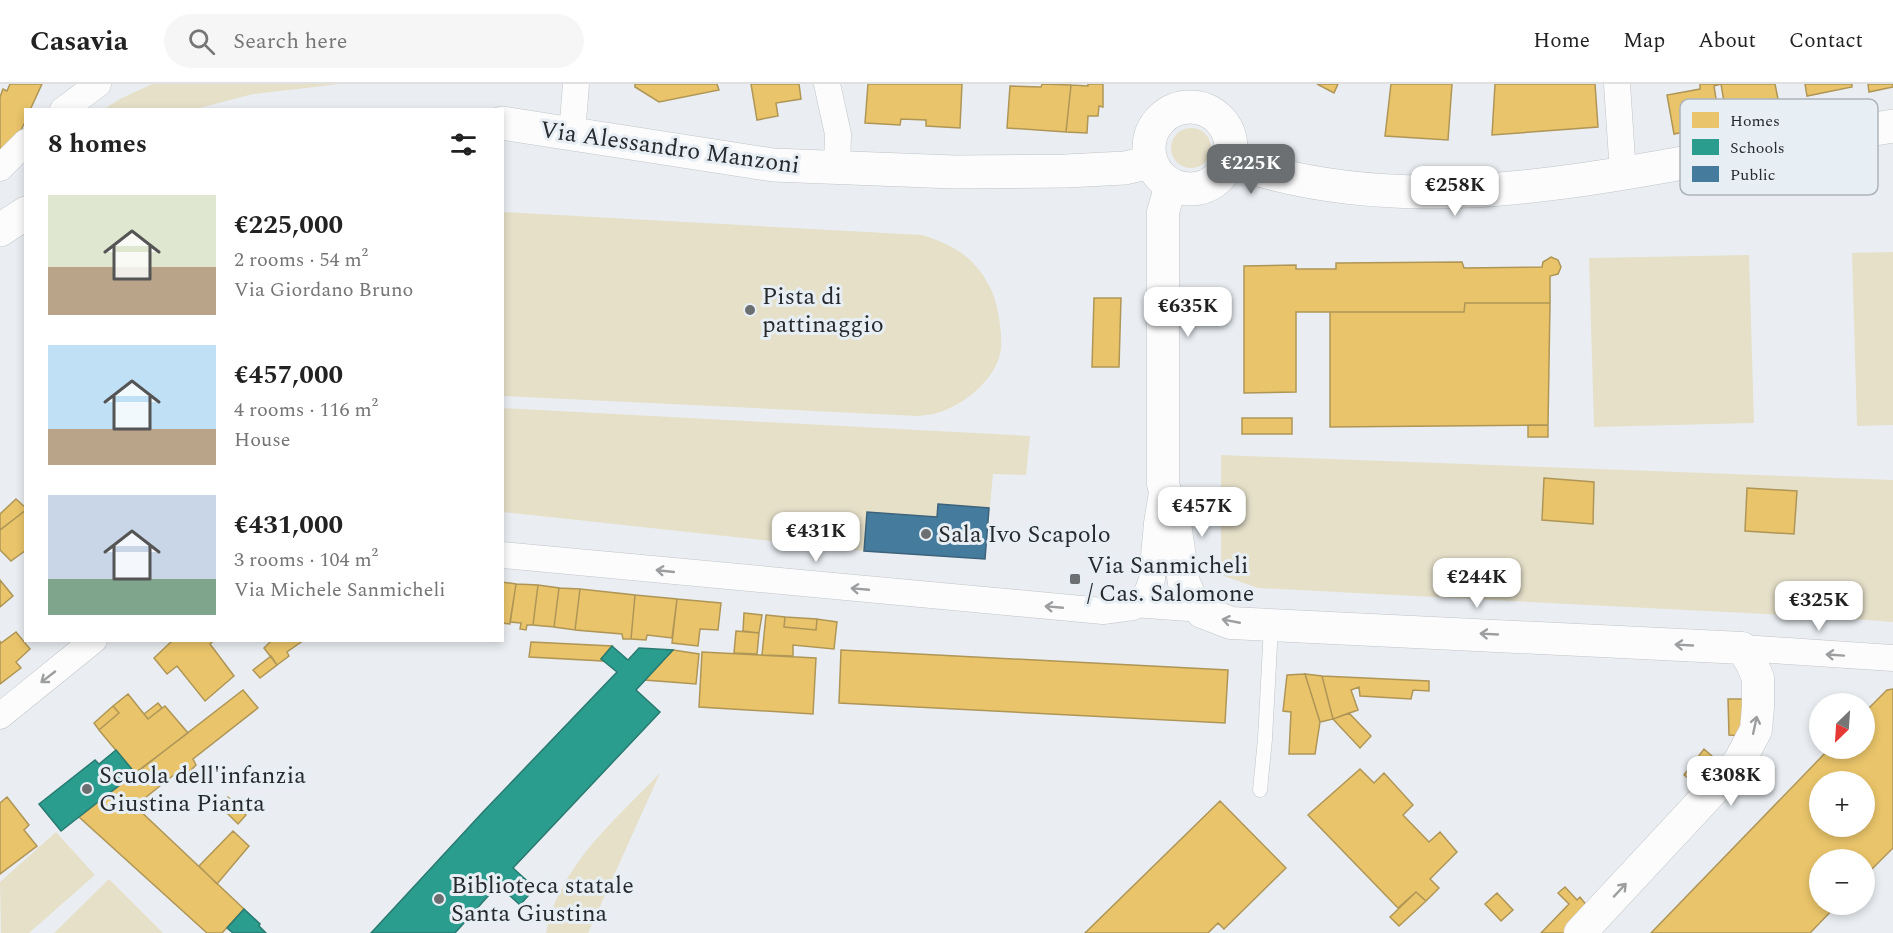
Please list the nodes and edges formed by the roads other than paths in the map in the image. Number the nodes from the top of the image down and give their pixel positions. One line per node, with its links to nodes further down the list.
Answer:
1 (98, 84): 6 (street)
2 (827, 84): 15 (street)
3 (1617, 84): 17 (street)
4 (569, 85): 10 (street)
5 (1192, 95): 12 (main road); 16 (main road)
6 (66, 108)
7 (504, 123): 10 (main road, Via Alessandro Manzoni)
8 (1893, 126): 9 (main road)
9 (1878, 129)
10 (572, 134): 15 (main road, Via Alessandro Manzoni)
11 (24, 144): 14 (street)
12 (1230, 161): 16 (main road); 17 (main road)
13 (1680, 164): 17 (main road)
14 (0, 168)
15 (837, 168): 16 (main road, Via Alessandro Manzoni)
16 (1161, 173): 20 (street)
17 (1623, 174)
18 (24, 214): 19 (main road)
19 (0, 230)
20 (1163, 483): 22 (street); 23 (street)
21 (504, 555): 22 (street, one-way to 21)
22 (1133, 607): 23 (street)
23 (1202, 612): 24 (street, one-way to 23)
24 (1271, 626): 26 (street, one-way to 24); 29 (lane)
25 (92, 642): 28 (street, one-way to 28)
26 (1742, 648): 27 (street, one-way to 26); 30 (street, one-way to 26)
27 (1893, 658)
28 (0, 716)
29 (1260, 790)
30 (1580, 933)

